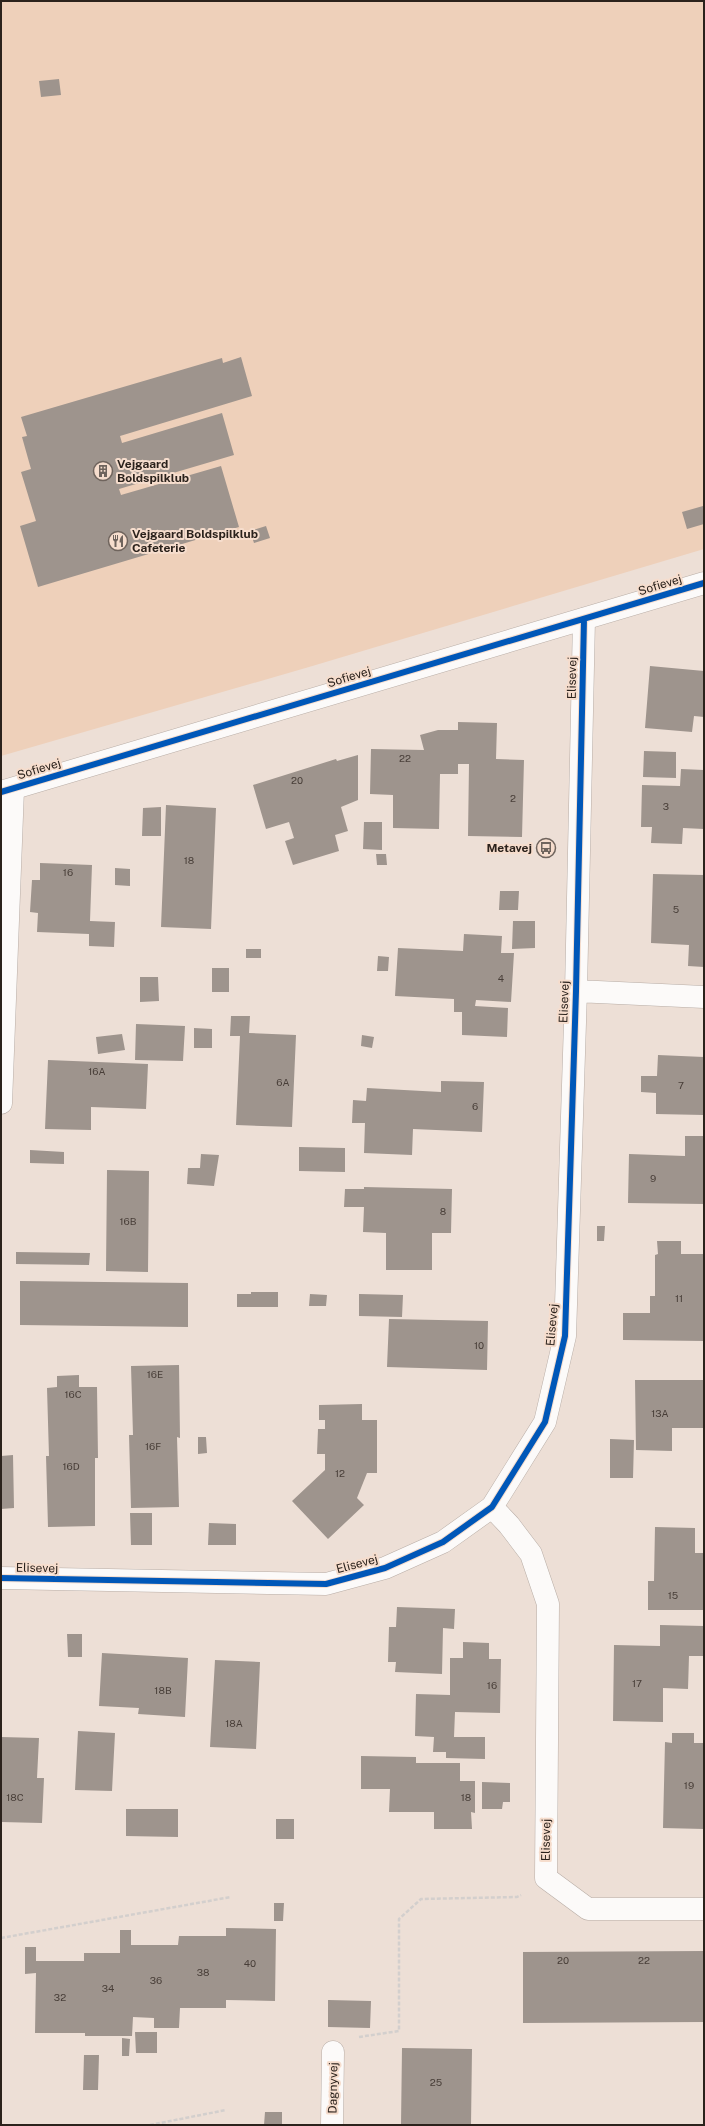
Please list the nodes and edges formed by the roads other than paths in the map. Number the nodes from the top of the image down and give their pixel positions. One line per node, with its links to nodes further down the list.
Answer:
1 (704, 583): 2 (street, Sofievej)
2 (584, 619): 3 (street, Sofievej); 4 (street, Elisevej)
3 (7, 790): 6 (street, Sofievej)
4 (576, 991): 5 (street); 7 (street, Elisevej)
5 (704, 997)
6 (1, 1103)
7 (492, 1506): 8 (street, Elisevej); 9 (street, Elisevej)
8 (1, 1578)
9 (704, 1909)
10 (333, 2052): 11 (street, Dagnyvej)
11 (332, 2125)

